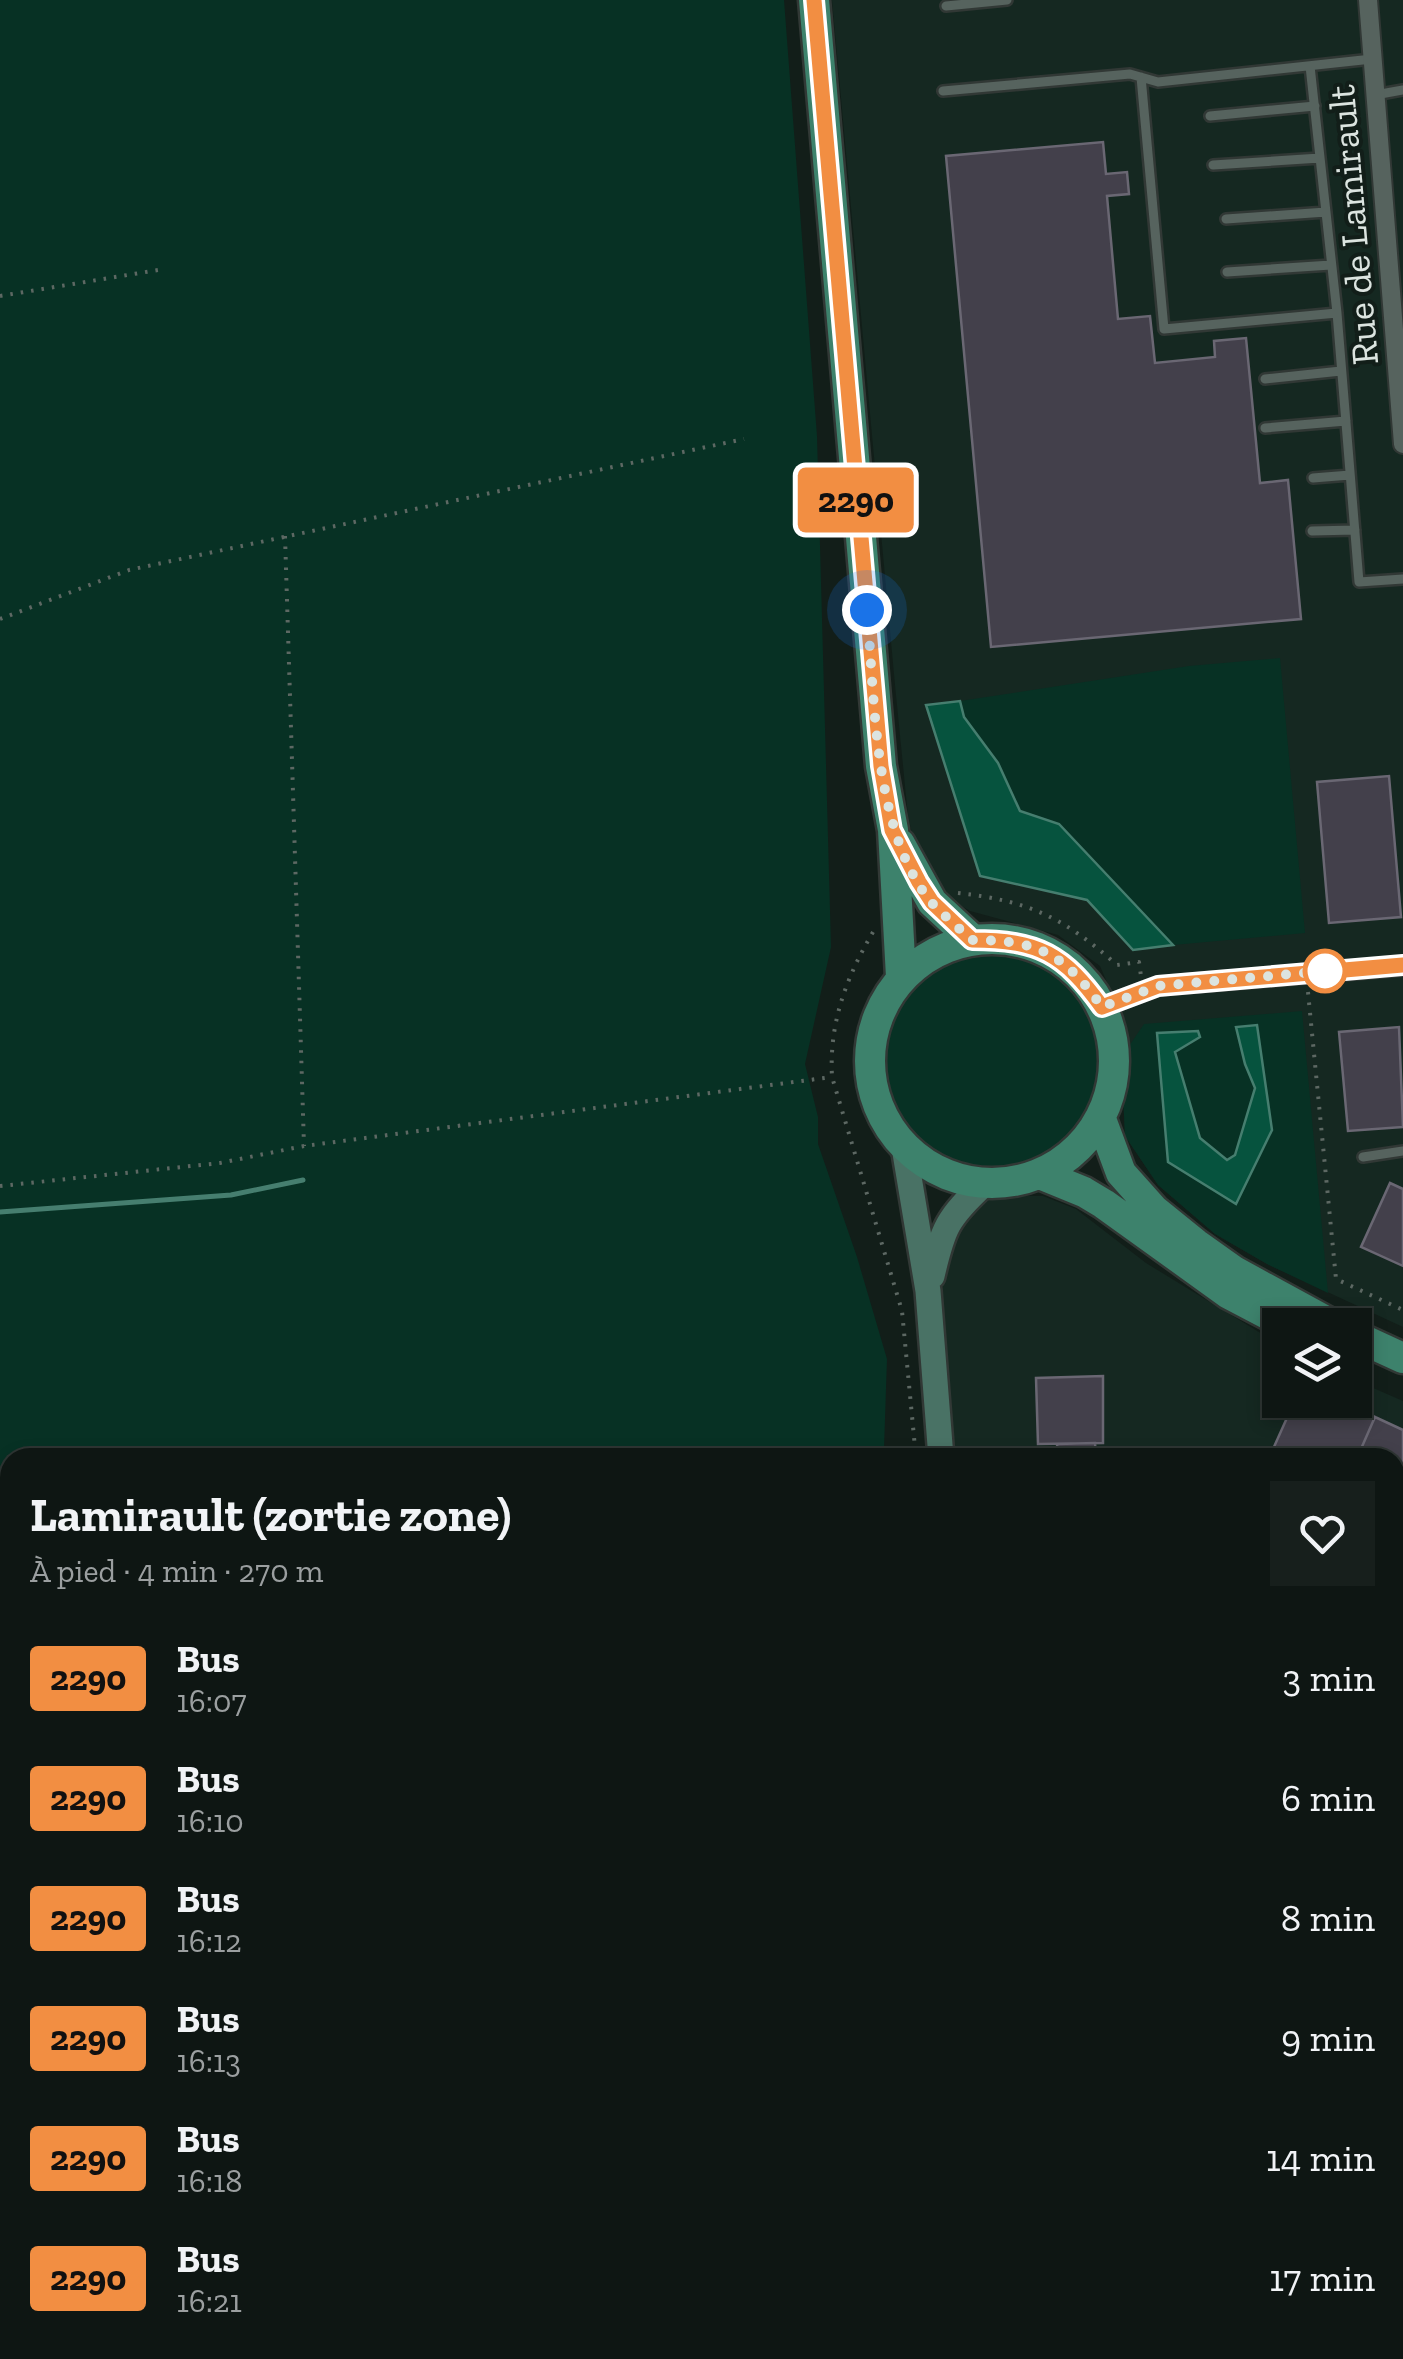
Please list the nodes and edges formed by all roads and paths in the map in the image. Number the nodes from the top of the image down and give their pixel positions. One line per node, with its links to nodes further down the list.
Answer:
1 (814, 0): 35 (main road)
2 (1007, 0): 4 (lane)
3 (1368, 0): 5 (street, Rue de Lamirault)
4 (946, 6)
5 (1372, 59): 6 (lane); 10 (street, Rue de Lamirault)
6 (1310, 66): 7 (lane); 11 (lane)
7 (1142, 78): 9 (lane); 21 (lane)
8 (1403, 90): 10 (lane)
9 (943, 91)
10 (1375, 95): 27 (street, Rue de Lamirault)
11 (1314, 106): 12 (lane); 13 (lane)
12 (1210, 116)
13 (1320, 158): 14 (lane); 15 (lane)
14 (1213, 165)
15 (1326, 212): 16 (lane); 17 (lane)
16 (1226, 219)
17 (1331, 265): 19 (lane); 21 (lane)
18 (164, 268): 20 (path)
19 (1227, 272)
20 (0, 296)
21 (1336, 313): 22 (lane)
22 (1342, 371): 23 (lane); 24 (lane)
23 (1265, 379)
24 (1346, 421): 25 (lane); 28 (lane)
25 (1266, 428)
26 (744, 439): 32 (path)
27 (1403, 444)
28 (1350, 476): 29 (lane); 30 (lane)
29 (1313, 478)
30 (1355, 530): 31 (lane); 33 (lane)
31 (1312, 531)
32 (286, 536): 34 (path); 46 (path)
33 (1403, 578)
34 (0, 619)
35 (892, 830): 36 (main road); 37 (main road)
36 (934, 904): 38 (main road); 42 (path)
37 (898, 919): 41 (main road); 44 (path)
38 (972, 940): 41 (main road); 43 (main road)
39 (1403, 966): 40 (street)
40 (1306, 972): 42 (street); 55 (path)
41 (902, 977): 47 (main road)
42 (1143, 992): 43 (street)
43 (1102, 1007): 45 (main road)
44 (832, 1077): 46 (path); 61 (path)
45 (1100, 1119): 50 (main road); 54 (main road)
46 (304, 1146): 52 (path)
47 (904, 1147): 51 (main road); 53 (main road)
48 (1403, 1151): 49 (lane)
49 (1363, 1158)
50 (1040, 1174): 51 (main road); 56 (main road)
51 (984, 1184): 53 (main road)
52 (0, 1186)
53 (928, 1291): 62 (main road)
54 (1302, 1308)
55 (1403, 1310)
56 (1262, 1312)
57 (1372, 1344): 58 (main road)
58 (1403, 1358)
59 (1372, 1364): 60 (main road)
60 (1403, 1378)
61 (915, 1448)
62 (940, 1448)

